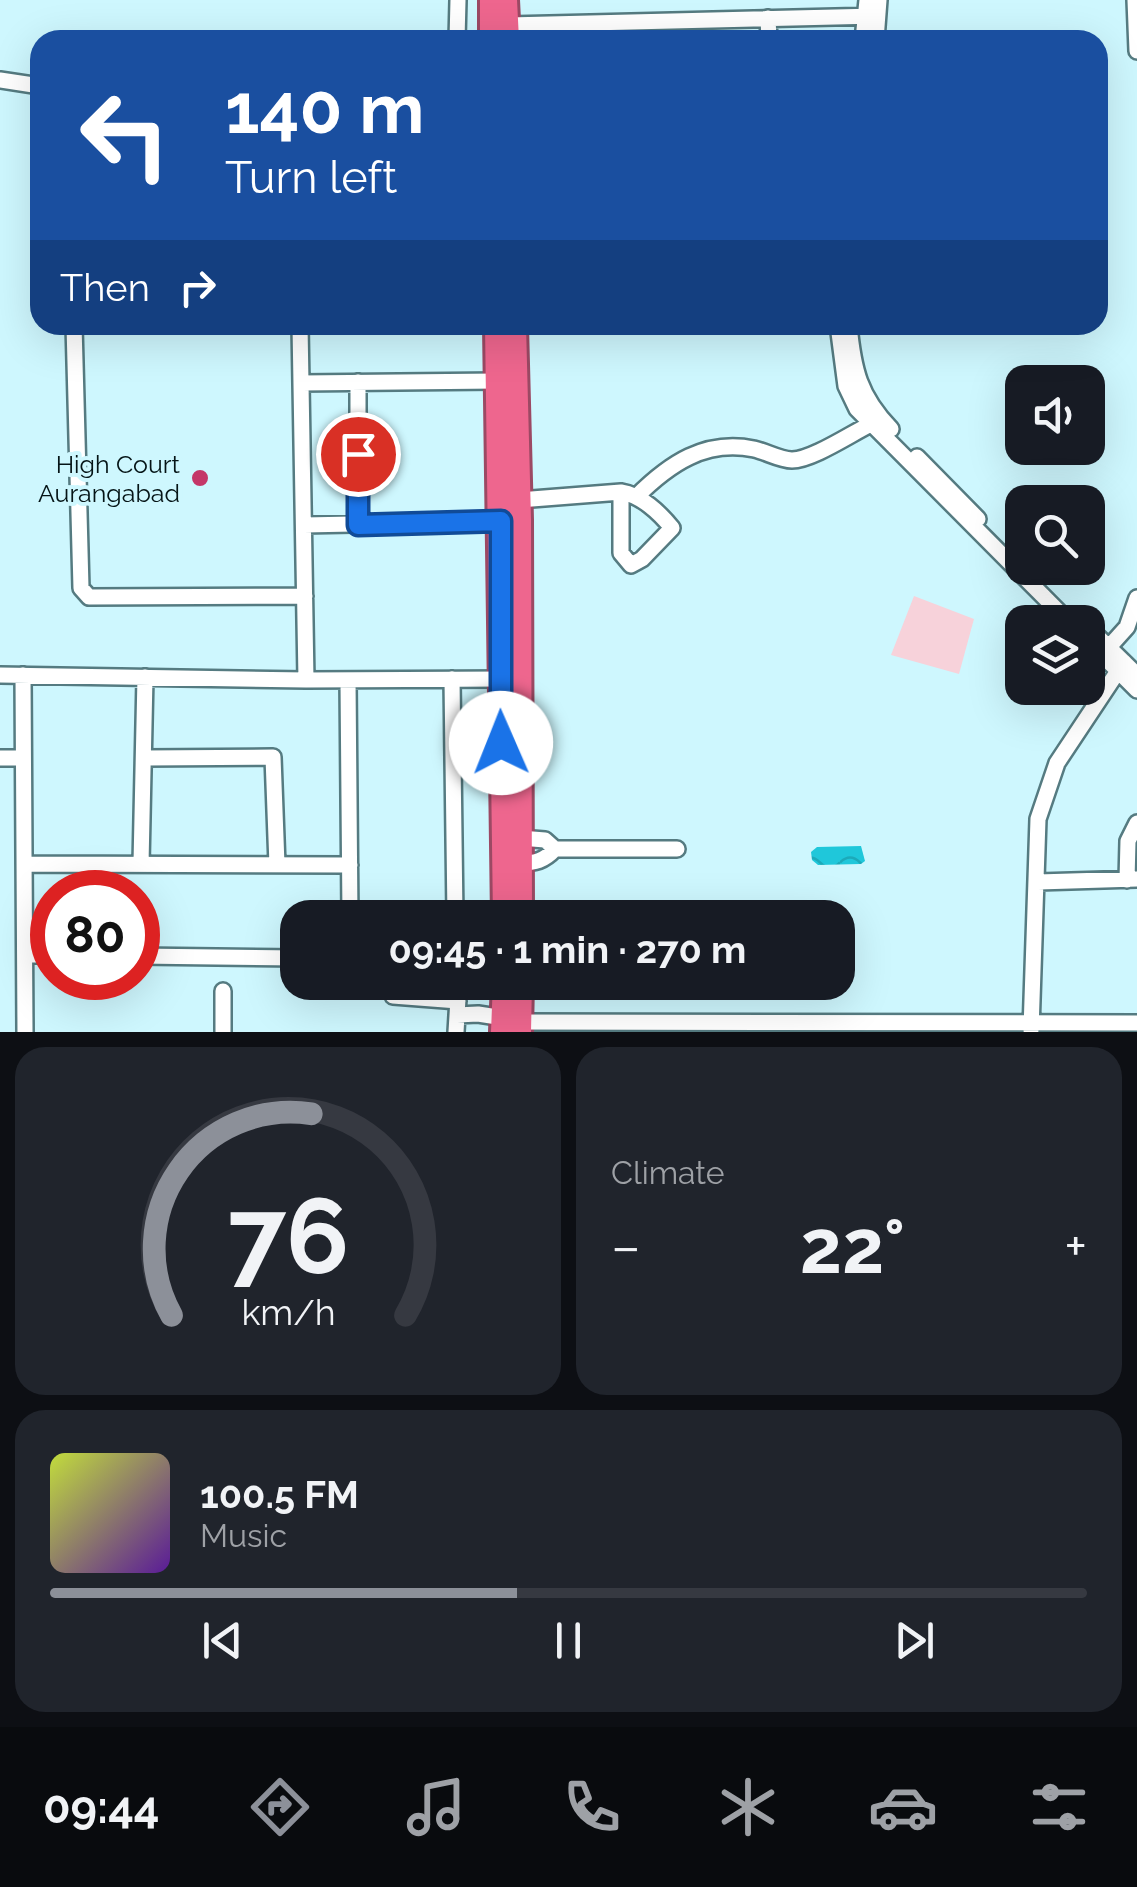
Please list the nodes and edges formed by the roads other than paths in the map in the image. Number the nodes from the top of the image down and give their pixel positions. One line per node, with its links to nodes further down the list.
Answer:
1 (458, 0): 10 (street)
2 (490, 0): 11 (highway)
3 (509, 0): 12 (highway)
4 (712, 0): 7 (street)
5 (1134, 0): 16 (street)
6 (872, 8): 8 (street)
7 (712, 18): 8 (street); 9 (street)
8 (768, 18): 15 (street)
9 (617, 22): 13 (street); 14 (street)
10 (457, 30)
11 (500, 30)
12 (503, 30)
13 (546, 30)
14 (617, 30)
15 (769, 30)
16 (1137, 34): 17 (street)
17 (1137, 51)
18 (0, 80): 19 (street)
19 (30, 84)
20 (74, 335): 37 (street)
21 (300, 335): 28 (street)
22 (496, 335): 26 (highway)
23 (515, 335): 30 (highway)
24 (839, 335): 29 (street)
25 (850, 335): 31 (street)
26 (497, 381): 27 (street); 32 (highway)
27 (358, 382): 28 (street); 34 (street)
28 (302, 383): 33 (street)
29 (871, 424): 30 (street); 31 (street)
30 (519, 500): 48 (highway)
31 (968, 516): 35 (street); 39 (street)
32 (501, 521): 34 (street); 48 (highway)
33 (304, 525): 34 (street); 37 (street)
34 (358, 525)
35 (1005, 548)
36 (1045, 585): 40 (street)
37 (305, 596): 49 (street)
38 (1137, 598): 43 (street)
39 (1053, 605)
40 (1066, 605)
41 (1105, 649): 43 (street)
42 (1105, 653): 43 (street)
43 (1114, 660): 46 (street); 52 (street); 66 (street)
44 (0, 675): 45 (street)
45 (22, 675): 47 (street); 54 (street)
46 (1137, 675)
47 (145, 677): 49 (street); 55 (street)
48 (510, 679): 51 (street); 57 (highway); 69 (highway)
49 (306, 680): 50 (street)
50 (348, 680): 51 (street); 64 (street)
51 (452, 680): 68 (street)
52 (1137, 690)
53 (0, 758): 54 (street)
54 (23, 758): 61 (street)
55 (144, 758): 62 (street); 63 (street)
56 (1137, 823): 65 (street)
57 (520, 838): 58 (street); 60 (highway)
58 (554, 849): 59 (street); 60 (street)
59 (677, 850)
60 (520, 863): 70 (highway)
61 (24, 864): 62 (street); 71 (street)
62 (142, 864): 63 (street)
63 (277, 865): 64 (street)
64 (350, 865): 67 (street)
65 (1132, 879): 66 (street)
66 (1038, 882): 82 (street)
67 (350, 900)
68 (455, 900)
69 (504, 900)
70 (521, 900)
71 (25, 955): 72 (street); 84 (street)
72 (30, 955)
73 (160, 956): 74 (street)
74 (280, 958)
75 (223, 991): 85 (street)
76 (406, 1000): 79 (street)
77 (507, 1000): 81 (highway)
78 (517, 1000): 81 (highway)
79 (457, 1016): 81 (street)
80 (1137, 1024): 82 (street)
81 (511, 1026): 83 (street)
82 (1031, 1028): 83 (street)
83 (823, 1030)
84 (25, 1032)
85 (223, 1032)

